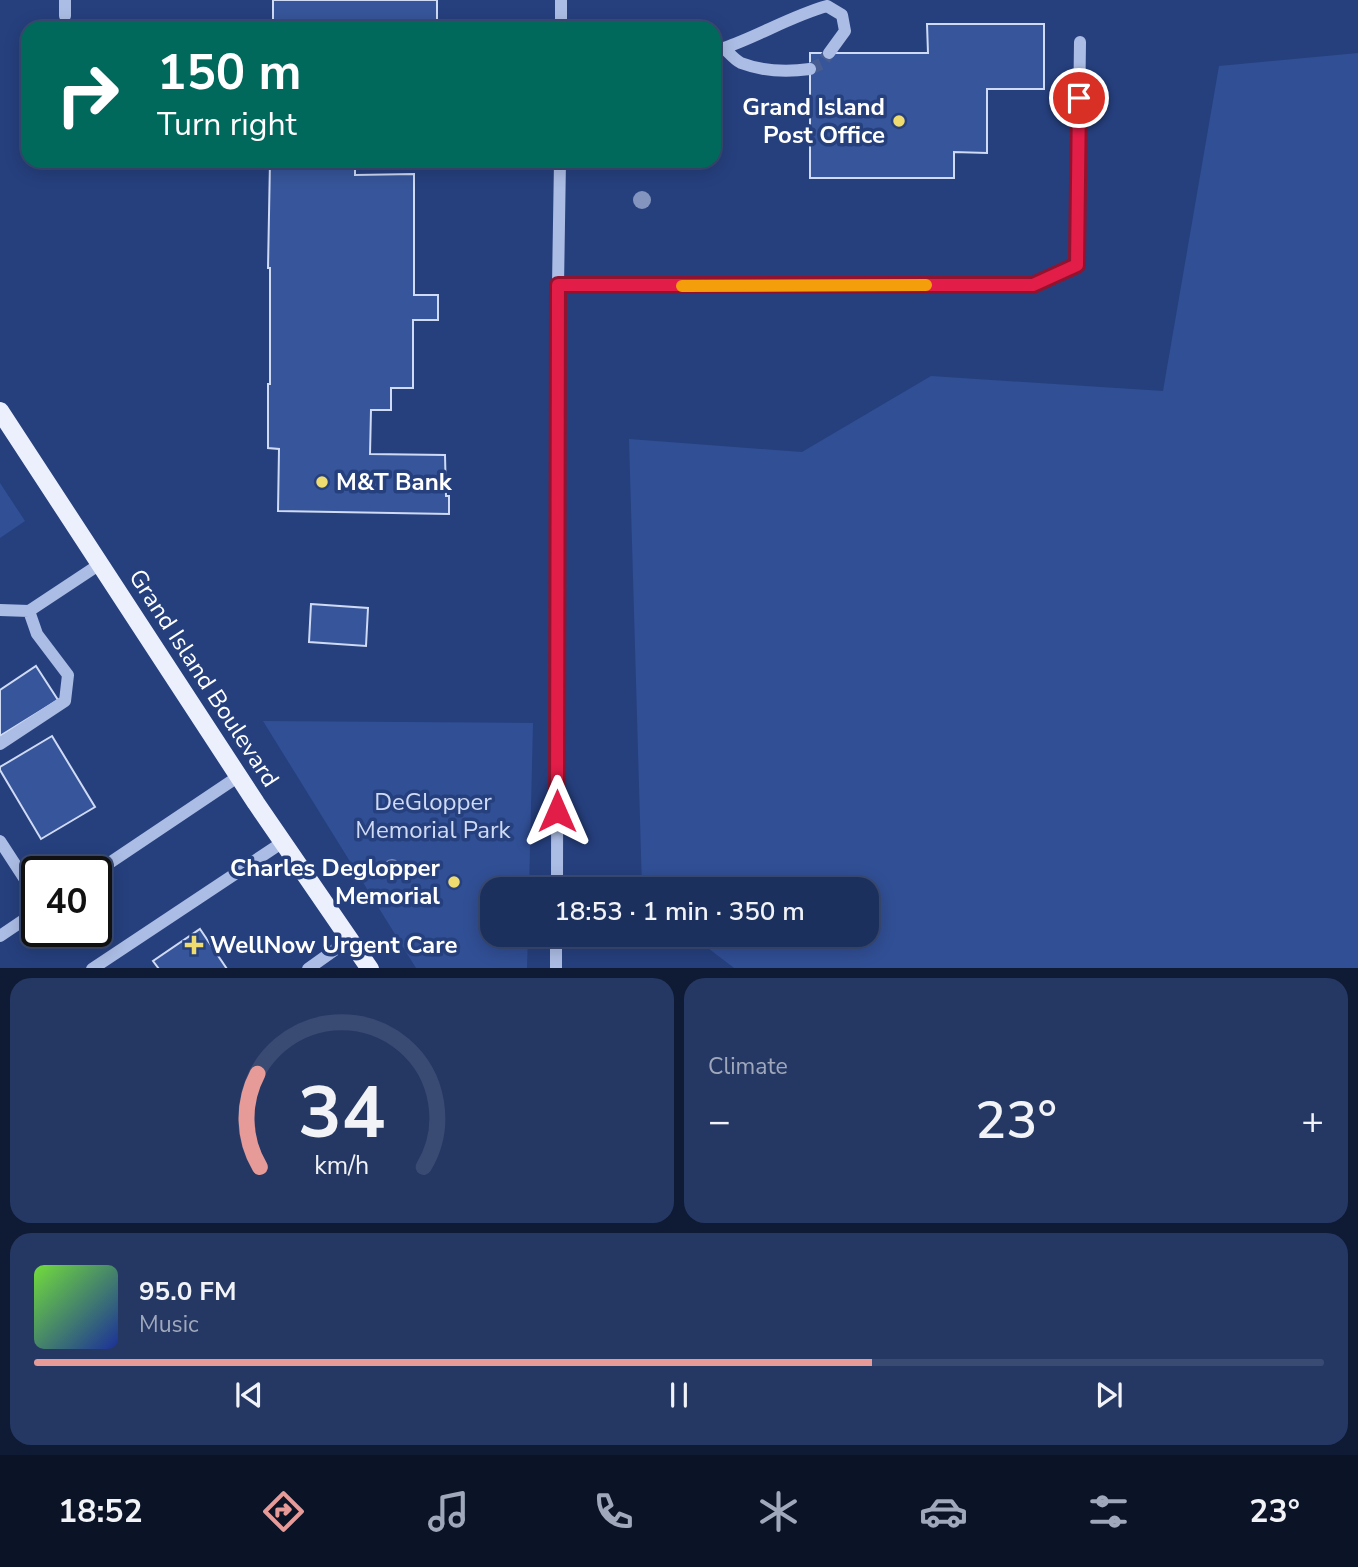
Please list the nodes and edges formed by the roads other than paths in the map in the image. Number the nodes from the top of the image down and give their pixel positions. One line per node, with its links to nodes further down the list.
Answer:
1 (65, 0): 3 (street)
2 (561, 0): 4 (street)
3 (65, 16)
4 (561, 21)
5 (1080, 42): 11 (street)
6 (721, 49): 8 (street)
7 (721, 51): 9 (street)
8 (829, 53)
9 (810, 69)
10 (560, 168): 11 (street)
11 (558, 285): 22 (street)
12 (0, 411): 13 (main road, Grand Island Boulevard)
13 (100, 564): 15 (street); 17 (main road, Grand Island Boulevard)
14 (0, 610): 15 (street)
15 (29, 611): 16 (street)
16 (0, 744)
17 (239, 776): 19 (main road, Grand Island Boulevard); 20 (street)
18 (0, 841): 21 (street)
19 (283, 842): 25 (main road, Grand Island Boulevard); 27 (street)
20 (112, 861)
21 (21, 873)
22 (557, 877)
23 (21, 922): 24 (street)
24 (0, 936)
25 (350, 939): 28 (street); 29 (main road, Grand Island Boulevard)
26 (556, 947): 30 (street)
27 (92, 968)
28 (308, 968)
29 (370, 968)
30 (556, 968)

